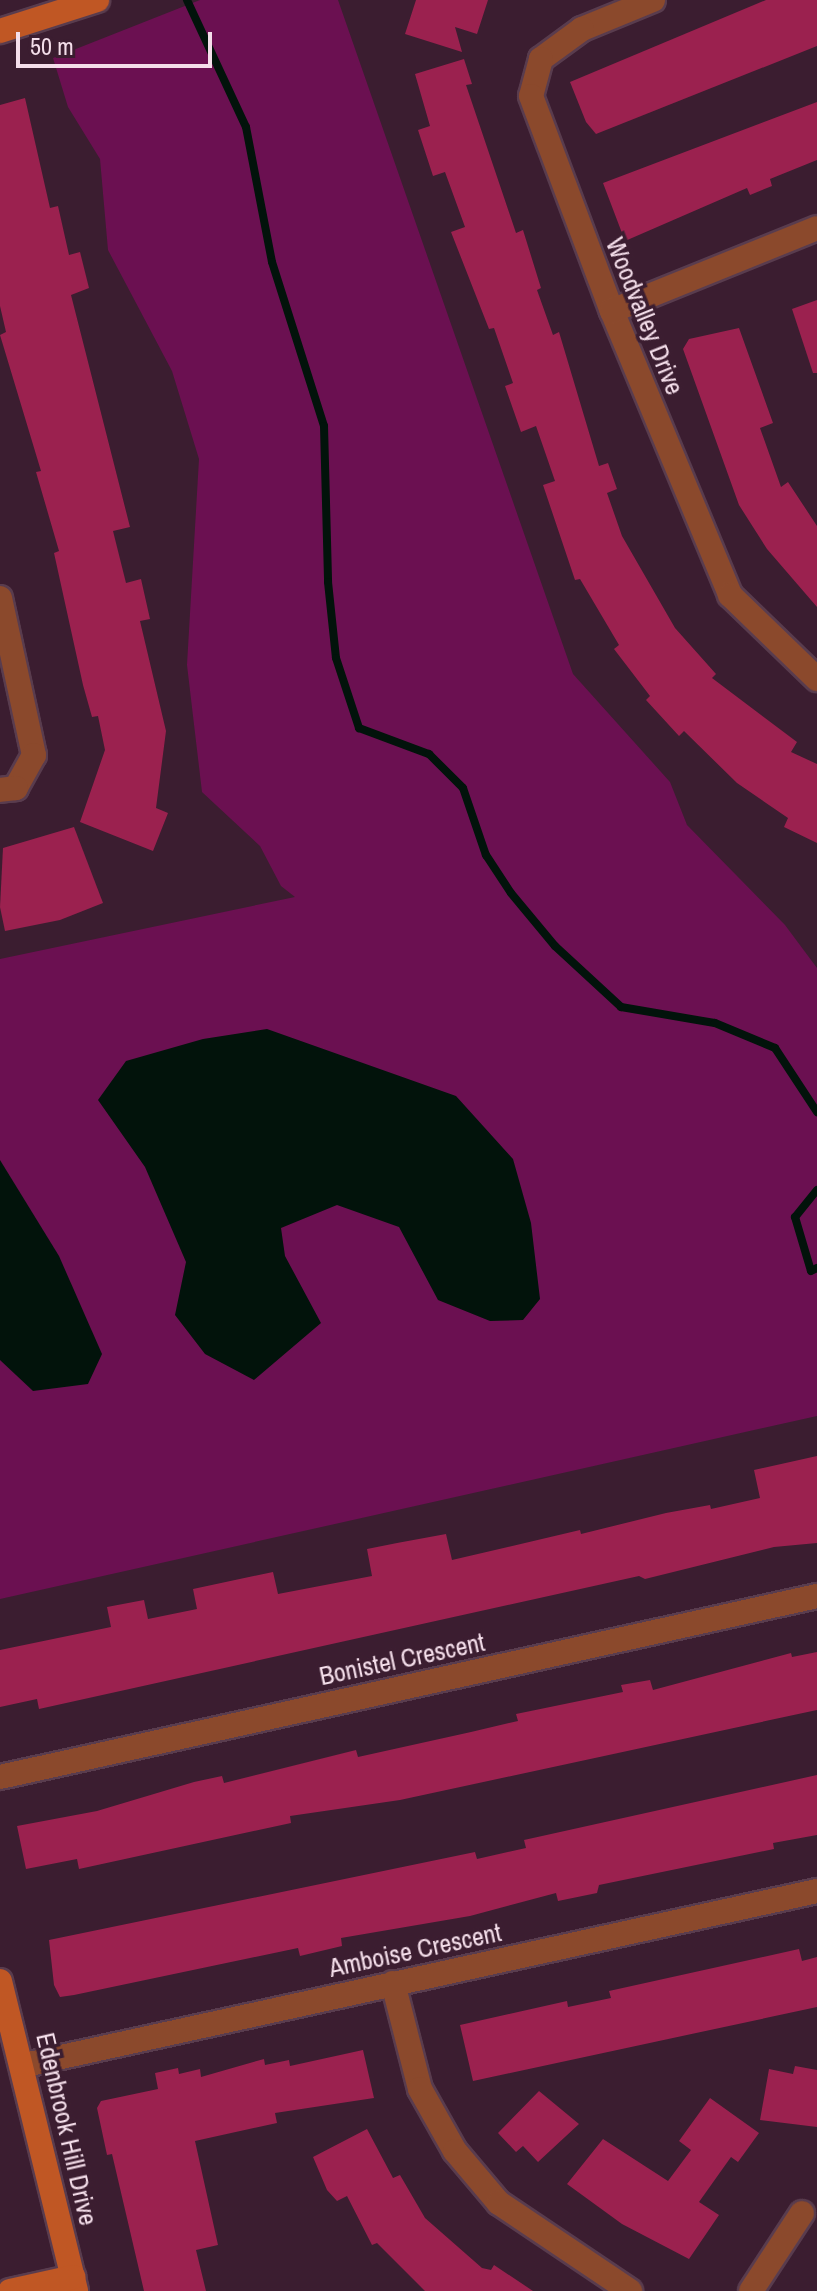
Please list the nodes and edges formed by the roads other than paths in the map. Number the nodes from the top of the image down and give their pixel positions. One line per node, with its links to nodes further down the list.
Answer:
1 (96, 0): 3 (street)
2 (653, 0): 5 (street, Woodvalley Drive)
3 (0, 31)
4 (817, 228): 5 (street)
5 (612, 311): 7 (street, Woodvalley Drive)
6 (0, 598): 8 (street)
7 (817, 679)
8 (0, 790)
9 (817, 1596): 10 (street, Bonistel Crescent)
10 (0, 1777)
11 (817, 1891): 13 (street, Amboise Crescent)
12 (0, 1981): 14 (street, Edenbrook Hill Drive)
13 (393, 1983): 14 (street, Amboise Crescent); 18 (street)
14 (25, 2065): 16 (street, Edenbrook Hill Drive)
15 (802, 2213): 19 (street)
16 (74, 2284): 17 (street)
17 (10, 2291)
18 (630, 2291)
19 (751, 2291)

